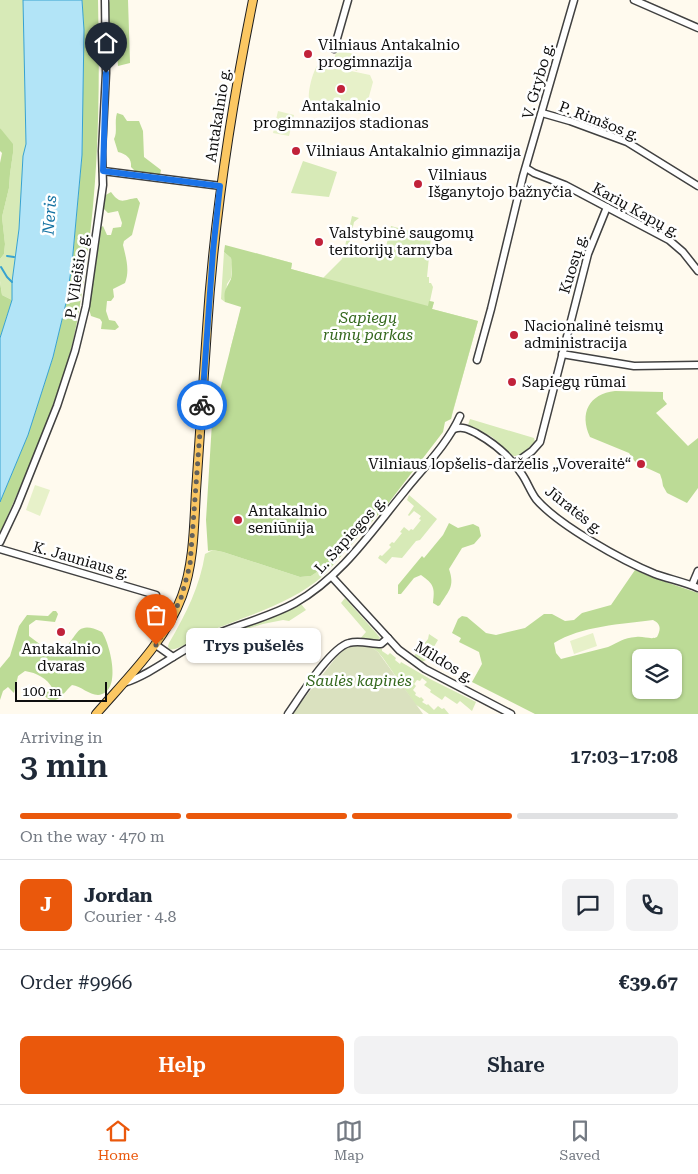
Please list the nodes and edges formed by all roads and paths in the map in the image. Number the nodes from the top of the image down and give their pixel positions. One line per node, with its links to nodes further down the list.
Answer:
1 (105, 0): 10 (street, P. Vileišio g.)
2 (252, 0): 11 (main road, Antakalnio g.)
3 (348, 0): 7 (street)
4 (574, 0): 8 (street, V. Grybo g.)
5 (634, 0): 6 (street)
6 (698, 28)
7 (334, 49)
8 (542, 113): 9 (street, V. Grybo g.); 12 (street, P. Rimšos g.)
9 (526, 168): 13 (street, Karių Kapų g.); 16 (street)
10 (103, 171): 11 (street); 21 (street, P. Vileišio g.)
11 (220, 186): 28 (main road, Antakalnio g.)
12 (698, 186)
13 (607, 207): 14 (street, Karių Kapų g.); 15 (street, Kuosų g.)
14 (698, 271)
15 (562, 354): 17 (street); 20 (street, Kuosų g.)
16 (477, 360)
17 (698, 366)
18 (460, 416): 19 (street, L. Sapiegos g.)
19 (454, 429): 20 (street, Jūratės g.); 24 (street, L. Sapiegos g.)
20 (514, 464): 25 (street, Jūratės g.)
21 (0, 542)
22 (0, 549): 26 (street, K. Jauniaus g.)
23 (698, 571): 25 (street)
24 (332, 577): 27 (street, Mildos g.); 29 (street, L. Sapiegos g.)
25 (695, 587)
26 (156, 595)
27 (388, 638): 32 (street); 33 (street, Mildos g.)
28 (156, 645): 29 (street); 30 (main road, Antakalnio g.)
29 (173, 657): 30 (street, L. Sapiegos g.)
30 (123, 683): 31 (main road, Antakalnio g.)
31 (96, 714)
32 (288, 714)
33 (511, 714)

